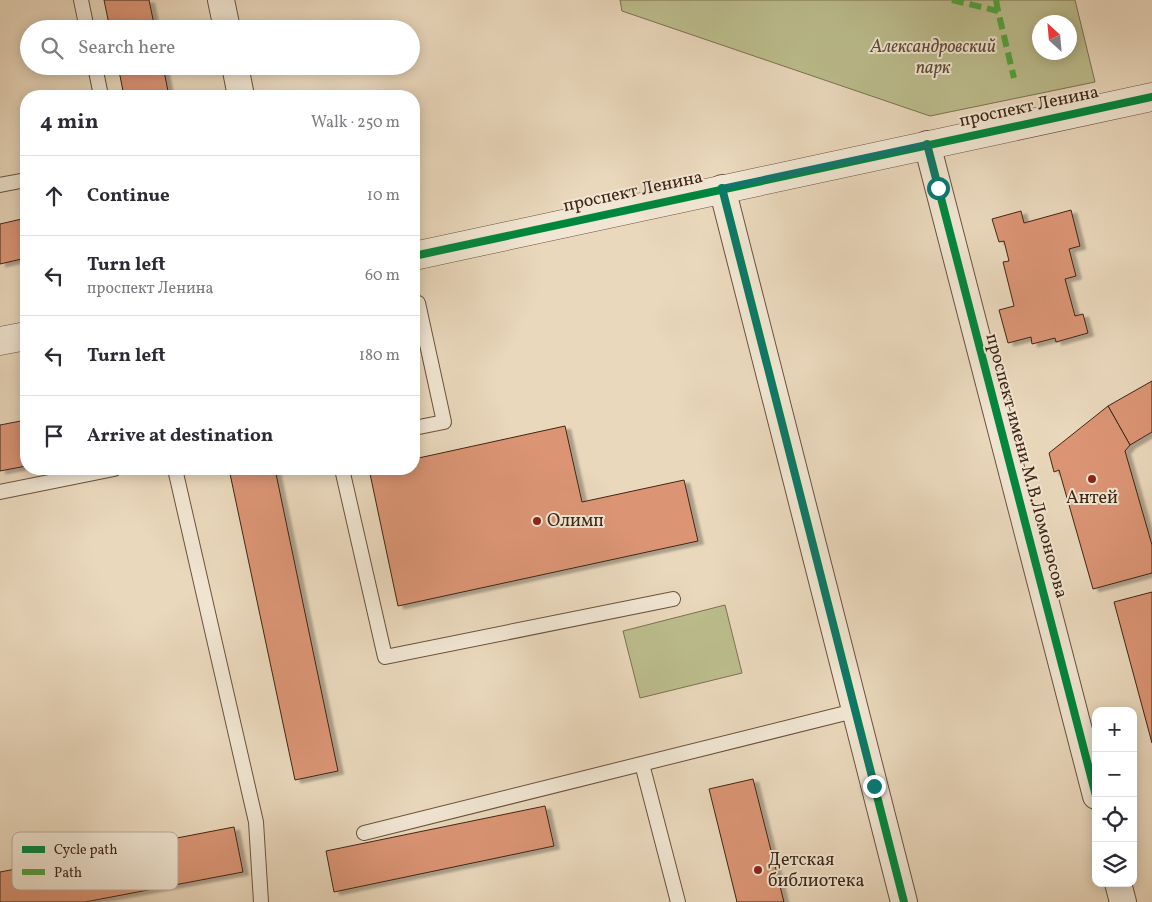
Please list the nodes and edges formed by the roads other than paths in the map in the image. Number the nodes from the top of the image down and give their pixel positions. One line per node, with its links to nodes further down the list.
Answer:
1 (81, 0): 3 (lane)
2 (221, 0): 4 (street)
3 (85, 20)
4 (225, 20)
5 (97, 75): 7 (lane)
6 (237, 75): 8 (street)
7 (100, 90)
8 (240, 90)
9 (1152, 97): 10 (street, проспект Ленина)
10 (927, 144): 13 (street, проспект Ленина); 26 (street, проспект имени М.В.Ломоносова)
11 (20, 181): 12 (lane)
12 (0, 185)
13 (722, 188): 14 (street, проспект Ленина); 24 (street)
14 (420, 255)
15 (420, 312): 18 (lane)
16 (20, 337): 17 (street)
17 (0, 341)
18 (420, 427)
19 (84, 475): 22 (lane)
20 (176, 475): 29 (lane)
21 (343, 475): 23 (lane)
22 (0, 492)
23 (673, 599)
24 (854, 711): 25 (lane); 31 (street)
25 (642, 764): 27 (lane); 30 (lane)
26 (1092, 781)
27 (364, 833)
28 (1119, 887): 32 (street)
29 (261, 902)
30 (678, 902)
31 (904, 902)
32 (1123, 902)

